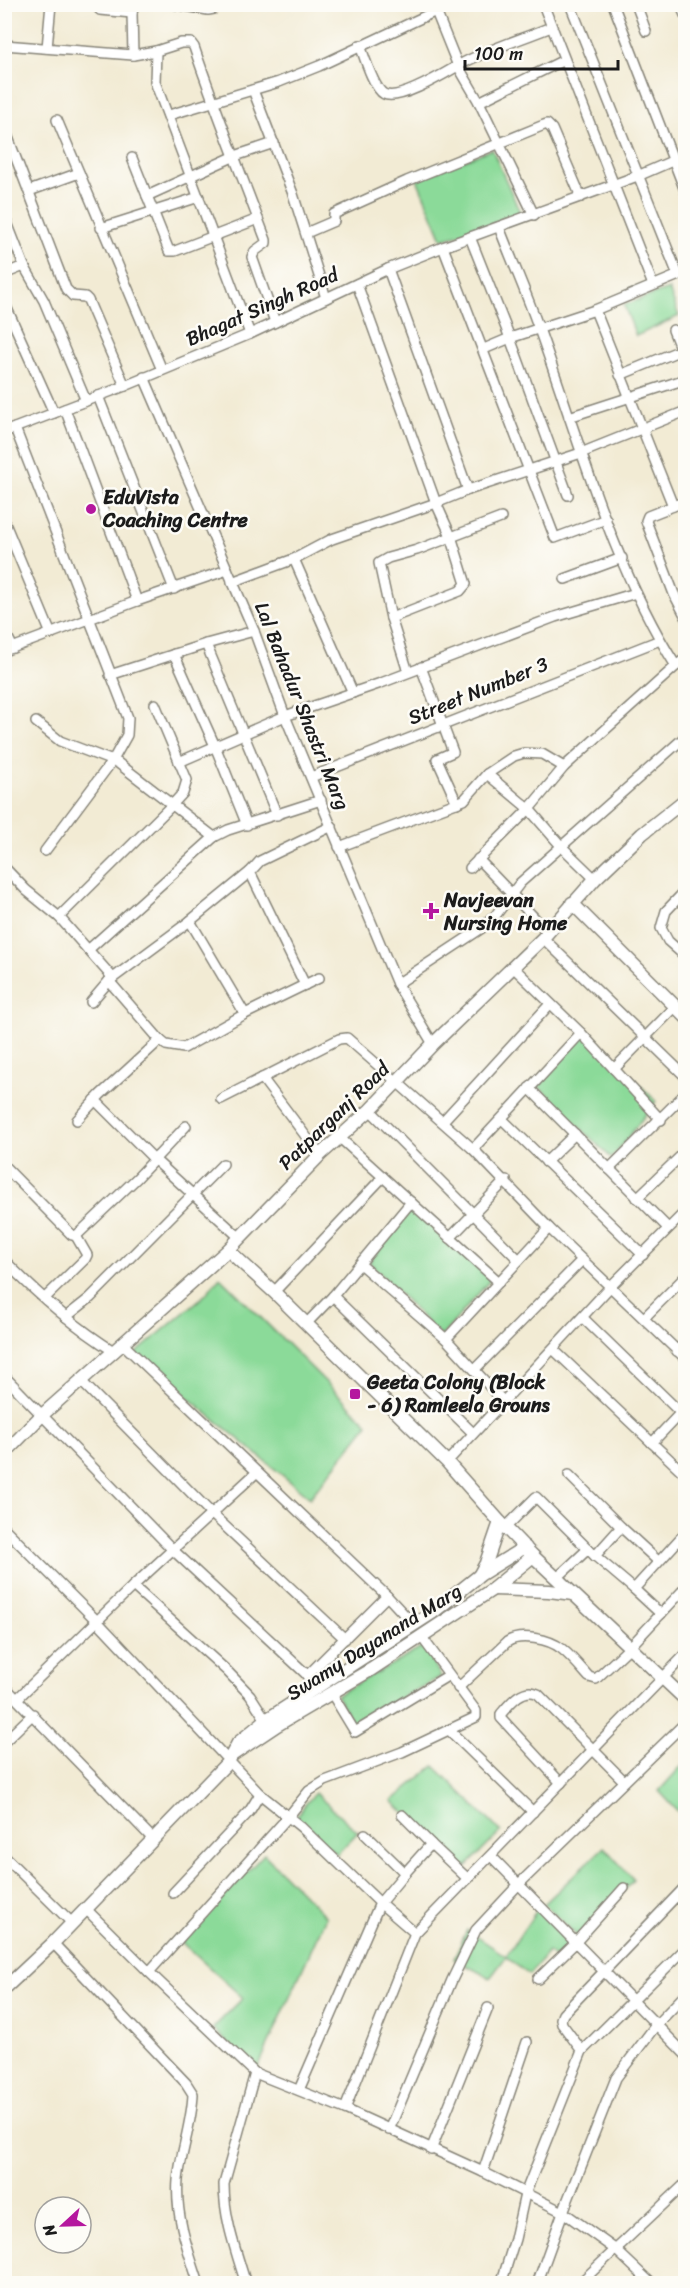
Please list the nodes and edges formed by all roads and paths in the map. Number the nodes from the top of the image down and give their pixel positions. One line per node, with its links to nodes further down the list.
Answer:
1 (51, 4): 17 (street)
2 (94, 4): 11 (street)
3 (174, 4): 4 (street)
4 (218, 4)
5 (543, 4): 13 (street)
6 (570, 4): 36 (street)
7 (613, 4): 33 (street)
8 (636, 4): 14 (street)
9 (680, 4): 12 (street)
10 (435, 8): 16 (street); 21 (street)
11 (133, 9): 19 (street)
12 (686, 17)
13 (551, 27): 20 (street); 21 (street)
14 (646, 31)
15 (4, 45): 17 (street)
16 (360, 45): 21 (street); 22 (street)
17 (47, 48): 19 (street)
18 (156, 51): 19 (street); 23 (street); 25 (street)
19 (133, 54)
20 (564, 60): 24 (street); 37 (street)
21 (458, 66): 24 (street)
22 (253, 90): 23 (street); 28 (street)
23 (212, 102): 25 (street); 31 (street)
24 (478, 102): 29 (street)
25 (169, 115): 35 (street)
26 (57, 120): 34 (street)
27 (4, 127): 38 (street)
28 (274, 143): 31 (street); 49 (street)
29 (498, 143): 42 (street); 45 (street); 49 (street)
30 (686, 155): 33 (street, Bhagat Singh Road)
31 (236, 156): 35 (street); 46 (street)
32 (132, 158): 40 (street)
33 (673, 160): 36 (street, Bhagat Singh Road); 39 (street)
34 (79, 173): 38 (street); 48 (street)
35 (191, 175): 40 (street); 41 (street)
36 (640, 175): 37 (street, Bhagat Singh Road); 55 (street)
37 (613, 184): 42 (street, Bhagat Singh Road); 58 (street)
38 (29, 191): 74 (street)
39 (686, 193)
40 (147, 196): 43 (street)
41 (199, 197): 43 (street); 50 (street)
42 (580, 197): 45 (street, Bhagat Singh Road)
43 (152, 210): 48 (street); 50 (street)
44 (4, 215): 53 (street)
45 (534, 215): 47 (street, Bhagat Singh Road)
46 (258, 219): 50 (street); 62 (street)
47 (499, 227): 51 (street, Bhagat Singh Road); 63 (street)
48 (101, 228): 70 (street)
49 (306, 233): 59 (street)
50 (214, 236): 65 (street)
51 (470, 237): 52 (street, Bhagat Singh Road); 66 (street)
52 (443, 247): 54 (street, Bhagat Singh Road); 67 (street)
53 (24, 266): 56 (street); 77 (street)
54 (388, 269): 57 (street, Bhagat Singh Road); 88 (street)
55 (682, 273): 58 (street)
56 (4, 274)
57 (357, 284): 59 (street, Bhagat Singh Road); 91 (street)
58 (653, 285): 61 (street)
59 (326, 298): 62 (street, Bhagat Singh Road)
60 (4, 302): 80 (street)
61 (595, 310): 63 (street); 71 (street)
62 (275, 322): 65 (street, Bhagat Singh Road)
63 (539, 327): 66 (street); 81 (street)
64 (673, 330): 68 (street)
65 (250, 334): 70 (street, Bhagat Singh Road)
66 (510, 338): 67 (street); 86 (street)
67 (484, 349): 87 (street)
68 (683, 349): 69 (street); 71 (street)
69 (686, 361)
70 (162, 370): 72 (street, Bhagat Singh Road)
71 (620, 375): 76 (street)
72 (144, 377): 74 (street, Bhagat Singh Road); 99 (street, Lal Bahadur Shastri Marg)
73 (686, 379): 76 (street)
74 (125, 386): 75 (street, Bhagat Singh Road)
75 (98, 396): 77 (street, Bhagat Singh Road); 102 (street)
76 (630, 397): 81 (street); 82 (street)
77 (86, 401): 78 (street, Bhagat Singh Road)
78 (65, 409): 80 (street, Bhagat Singh Road); 104 (street)
79 (686, 411): 82 (street)
80 (54, 413): 83 (street, Bhagat Singh Road)
81 (569, 417): 85 (street)
82 (641, 427): 85 (street); 92 (street)
83 (15, 428): 84 (street, Bhagat Singh Road); 107 (street)
84 (4, 432)
85 (581, 453): 86 (street); 94 (street)
86 (556, 461): 87 (street); 89 (street)
87 (528, 471): 88 (street); 94 (street)
88 (468, 490): 91 (street)
89 (568, 495)
90 (686, 501): 92 (street)
91 (436, 503): 96 (street); 98 (street)
92 (673, 506): 105 (street)
93 (501, 518): 96 (street)
94 (606, 519): 97 (street)
95 (4, 521): 110 (street)
96 (451, 537): 106 (street); 106 (street)
97 (622, 558): 100 (street); 103 (street)
98 (294, 559): 101 (street); 120 (street)
99 (227, 570): 101 (street, Lal Bahadur Shastri Marg); 102 (street)
100 (565, 579)
101 (232, 582): 109 (street, Lal Bahadur Shastri Marg)
102 (174, 589): 104 (street)
103 (636, 593): 111 (street); 117 (street)
104 (137, 601): 107 (street)
105 (686, 616)
106 (391, 618): 118 (street)
107 (89, 620): 110 (street); 119 (street)
108 (4, 630): 113 (street)
109 (254, 632): 112 (street); 122 (street, Lal Bahadur Shastri Marg)
110 (51, 634): 113 (street)
111 (660, 640): 116 (street); 124 (street, Street Number 3)
112 (206, 644): 114 (street); 125 (street)
113 (9, 650)
114 (174, 654): 119 (street); 127 (street)
115 (686, 657): 116 (street)
116 (676, 666): 130 (street)
117 (421, 667): 118 (street); 124 (street)
118 (408, 672): 120 (street)
119 (110, 675): 128 (street)
120 (353, 693): 122 (street)
121 (155, 704): 129 (street)
122 (285, 716): 125 (street); 132 (street, Lal Bahadur Shastri Marg)
123 (36, 722): 128 (street)
124 (441, 725): 132 (street, Street Number 3); 135 (street)
125 (244, 734): 127 (street); 138 (street)
126 (686, 736): 143 (street)
127 (215, 746): 129 (street); 139 (street)
128 (112, 760): 136 (street); 144 (street)
129 (179, 762): 136 (street)
130 (564, 768): 131 (street); 137 (street)
131 (487, 774): 135 (street); 137 (street)
132 (311, 777): 134 (street, Lal Bahadur Shastri Marg)
133 (686, 799): 149 (street, Patparganj Road)
134 (321, 800): 138 (street); 140 (street, Lal Bahadur Shastri Marg)
135 (457, 803): 142 (street)
136 (172, 805): 141 (street); 155 (street)
137 (529, 809): 143 (street); 145 (street)
138 (277, 814): 139 (street)
139 (247, 825): 141 (street)
140 (332, 826): 142 (street, Lal Bahadur Shastri Marg); 148 (street)
141 (214, 837): 158 (street)
142 (339, 847): 163 (street, Lal Bahadur Shastri Marg)
143 (562, 847): 149 (street); 151 (street)
144 (45, 851)
145 (478, 859): 147 (street); 151 (street)
146 (4, 867): 155 (street)
147 (470, 868)
148 (250, 872): 156 (street); 164 (street)
149 (595, 879): 153 (street, Patparganj Road)
150 (686, 890): 152 (street)
151 (511, 894): 157 (street); 163 (street)
152 (675, 901): 154 (street); 159 (street)
153 (572, 903): 157 (street, Patparganj Road); 167 (street)
154 (686, 906)
155 (59, 916): 158 (street)
156 (189, 921): 162 (street); 168 (street)
157 (545, 935): 160 (street, Patparganj Road); 171 (street)
158 (88, 951): 162 (street)
159 (686, 957)
160 (513, 967): 166 (street); 173 (street, Patparganj Road)
161 (319, 978): 164 (street)
162 (111, 979): 165 (street); 172 (street)
163 (397, 984): 173 (street, Lal Bahadur Shastri Marg)
164 (305, 985): 168 (street)
165 (91, 1002)
166 (550, 1004): 170 (street); 186 (street)
167 (675, 1007): 169 (street); 171 (street)
168 (245, 1014): 172 (street)
169 (686, 1017)
170 (581, 1034): 174 (street); 178 (street)
171 (646, 1037): 174 (street); 175 (street)
172 (160, 1040): 181 (street)
173 (433, 1044): 177 (street, Patparganj Road)
174 (614, 1069): 184 (street)
175 (686, 1077)
176 (262, 1078): 177 (street); 180 (street); 192 (street)
177 (398, 1082): 182 (street, Patparganj Road); 186 (street)
178 (529, 1088): 183 (street); 188 (street)
179 (686, 1093): 184 (street)
180 (221, 1099)
181 (95, 1100): 185 (street); 193 (street)
182 (370, 1110): 189 (street, Patparganj Road); 204 (street)
183 (502, 1119): 190 (street); 194 (street)
184 (661, 1119): 197 (street)
185 (78, 1120)
186 (443, 1121): 190 (street)
187 (186, 1126): 193 (street)
188 (575, 1134): 194 (street); 197 (street)
189 (340, 1138): 192 (street, Patparganj Road); 198 (street)
190 (472, 1149): 199 (street)
191 (686, 1151): 201 (street)
192 (320, 1155): 208 (street, Patparganj Road)
193 (155, 1160): 200 (street); 207 (street)
194 (546, 1162): 211 (street)
195 (223, 1164): 200 (street)
196 (4, 1166): 207 (street)
197 (609, 1168): 201 (street)
198 (383, 1177): 202 (street); 219 (street)
199 (505, 1181): 204 (street); 205 (street)
200 (194, 1196): 208 (street); 222 (street)
201 (637, 1198): 206 (street)
202 (411, 1202): 209 (street); 215 (street)
203 (686, 1211): 206 (street)
204 (474, 1214): 209 (street); 213 (street)
205 (549, 1228): 213 (street); 214 (street)
206 (668, 1228): 211 (street)
207 (76, 1236): 221 (street)
208 (239, 1237): 210 (street, Patparganj Road)
209 (450, 1238): 217 (street)
210 (228, 1250): 219 (street); 228 (street, Patparganj Road)
211 (643, 1255): 218 (street)
212 (4, 1260): 221 (street)
213 (519, 1260): 217 (street)
214 (582, 1260): 218 (street); 232 (street)
215 (360, 1264): 220 (street); 226 (street)
216 (686, 1276): 224 (street)
217 (499, 1282): 226 (street)
218 (611, 1286): 223 (street); 224 (street)
219 (274, 1292): 225 (street)
220 (333, 1296): 225 (street); 238 (street)
221 (45, 1298): 222 (street)
222 (66, 1317): 228 (street)
223 (583, 1318): 229 (street); 236 (street)
224 (644, 1318): 230 (street)
225 (306, 1324): 241 (street)
226 (446, 1340): 232 (street)
227 (686, 1342): 230 (street)
228 (119, 1348): 234 (street, Patparganj Road); 242 (street)
229 (554, 1350): 235 (street); 239 (street)
230 (677, 1351): 231 (street)
231 (686, 1359)
232 (475, 1369): 235 (street)
233 (4, 1376): 237 (street)
234 (81, 1381): 237 (street, Patparganj Road); 245 (street)
235 (503, 1401): 238 (street)
236 (684, 1413): 239 (street)
237 (41, 1416): 240 (street, Patparganj Road); 250 (street)
238 (472, 1433): 241 (street)
239 (652, 1443): 244 (street)
240 (4, 1454)
241 (447, 1462): 246 (street)
242 (257, 1472): 245 (street); 261 (street)
243 (569, 1475): 247 (street)
244 (686, 1475)
245 (212, 1515): 250 (street); 265 (street)
246 (503, 1525): 251 (street); 252 (street); 254 (street)
247 (621, 1527): 252 (street); 253 (street)
248 (4, 1528): 263 (street)
249 (686, 1532): 253 (street)
250 (173, 1550): 256 (street); 269 (street)
251 (529, 1551): 254 (street, Swamy Dayanand Marg); 255 (street); 258 (street, Swamy Dayanand Marg)
252 (592, 1552): 255 (street); 259 (street)
253 (658, 1561): 259 (street)
254 (480, 1575): 264 (street, Swamy Dayanand Marg)
255 (556, 1578): 260 (street)
256 (133, 1586): 263 (street); 278 (street)
257 (686, 1587): 262 (street)
258 (493, 1589): 260 (street); 264 (street, Swamy Dayanand Marg)
259 (634, 1589): 262 (street)
260 (573, 1594): 266 (street)
261 (387, 1596): 264 (street); 265 (street)
262 (661, 1614): 266 (street)
263 (98, 1622): 275 (street); 283 (street)
264 (417, 1631): 268 (street); 272 (street, Swamy Dayanand Marg); 274 (street, Swamy Dayanand Marg)
265 (345, 1639): 269 (street)
266 (630, 1647): 270 (street); 273 (street)
267 (686, 1654): 270 (street)
268 (449, 1675): 273 (street); 274 (street)
269 (307, 1676): 272 (street)
270 (663, 1678): 276 (street); 282 (street)
271 (4, 1686): 275 (street)
272 (319, 1686): 278 (street, Swamy Dayanand Marg)
273 (458, 1688): 280 (street)
274 (332, 1694): 283 (street, Swamy Dayanand Marg)
275 (18, 1698): 277 (street)
276 (686, 1700)
277 (33, 1714): 281 (street); 291 (street)
278 (266, 1720): 283 (street, Swamy Dayanand Marg)
279 (686, 1722): 284 (street)
280 (449, 1730): 287 (street); 289 (street)
281 (4, 1742)
282 (593, 1749): 284 (street); 285 (street); 285 (street)
283 (230, 1758): 286 (street); 291 (street, Swamy Dayanand Marg)
284 (624, 1781): 297 (street)
285 (561, 1783): 287 (street)
286 (260, 1794): 289 (street); 300 (street)
287 (533, 1812): 294 (street)
288 (402, 1815): 292 (street)
289 (288, 1817): 301 (street); 308 (street)
290 (365, 1834): 295 (street)
291 (153, 1839): 302 (street, Swamy Dayanand Marg)
292 (431, 1844): 295 (street); 296 (street)
293 (4, 1856): 303 (street)
294 (491, 1856): 296 (street); 297 (street)
295 (405, 1873): 301 (street)
296 (468, 1879): 304 (street)
297 (519, 1884): 306 (street); 322 (street)
298 (686, 1886): 309 (street)
299 (624, 1888): 306 (street)
300 (173, 1893)
301 (380, 1903): 304 (street); 320 (street)
302 (87, 1908): 303 (street, Swamy Dayanand Marg); 308 (street)
303 (72, 1923): 305 (street, Swamy Dayanand Marg)
304 (415, 1933): 321 (street)
305 (53, 1943): 311 (street, Swamy Dayanand Marg); 330 (street)
306 (575, 1943): 309 (street); 310 (street)
307 (686, 1948): 313 (street)
308 (149, 1972): 319 (street)
309 (603, 1973): 313 (street); 317 (street)
310 (538, 1979)
311 (4, 1989)
312 (686, 1994): 315 (street)
313 (632, 1999): 315 (street); 317 (street)
314 (488, 2008): 323 (street)
315 (656, 2025): 318 (street); 327 (street)
316 (527, 2042): 324 (street)
317 (582, 2051): 326 (street)
318 (686, 2055)
319 (255, 2073): 320 (street); 331 (street)
320 (299, 2090): 321 (street)
321 (345, 2109): 322 (street)
322 (389, 2130): 323 (street)
323 (431, 2150): 324 (street)
324 (483, 2172): 326 (street)
325 (686, 2183): 328 (street)
326 (525, 2194): 327 (street); 332 (street)
327 (563, 2212): 328 (street); 333 (street)
328 (616, 2250): 329 (street); 334 (street)
329 (651, 2282)
330 (199, 2283)
331 (246, 2283)
332 (501, 2283)
333 (537, 2283)
334 (579, 2283)

